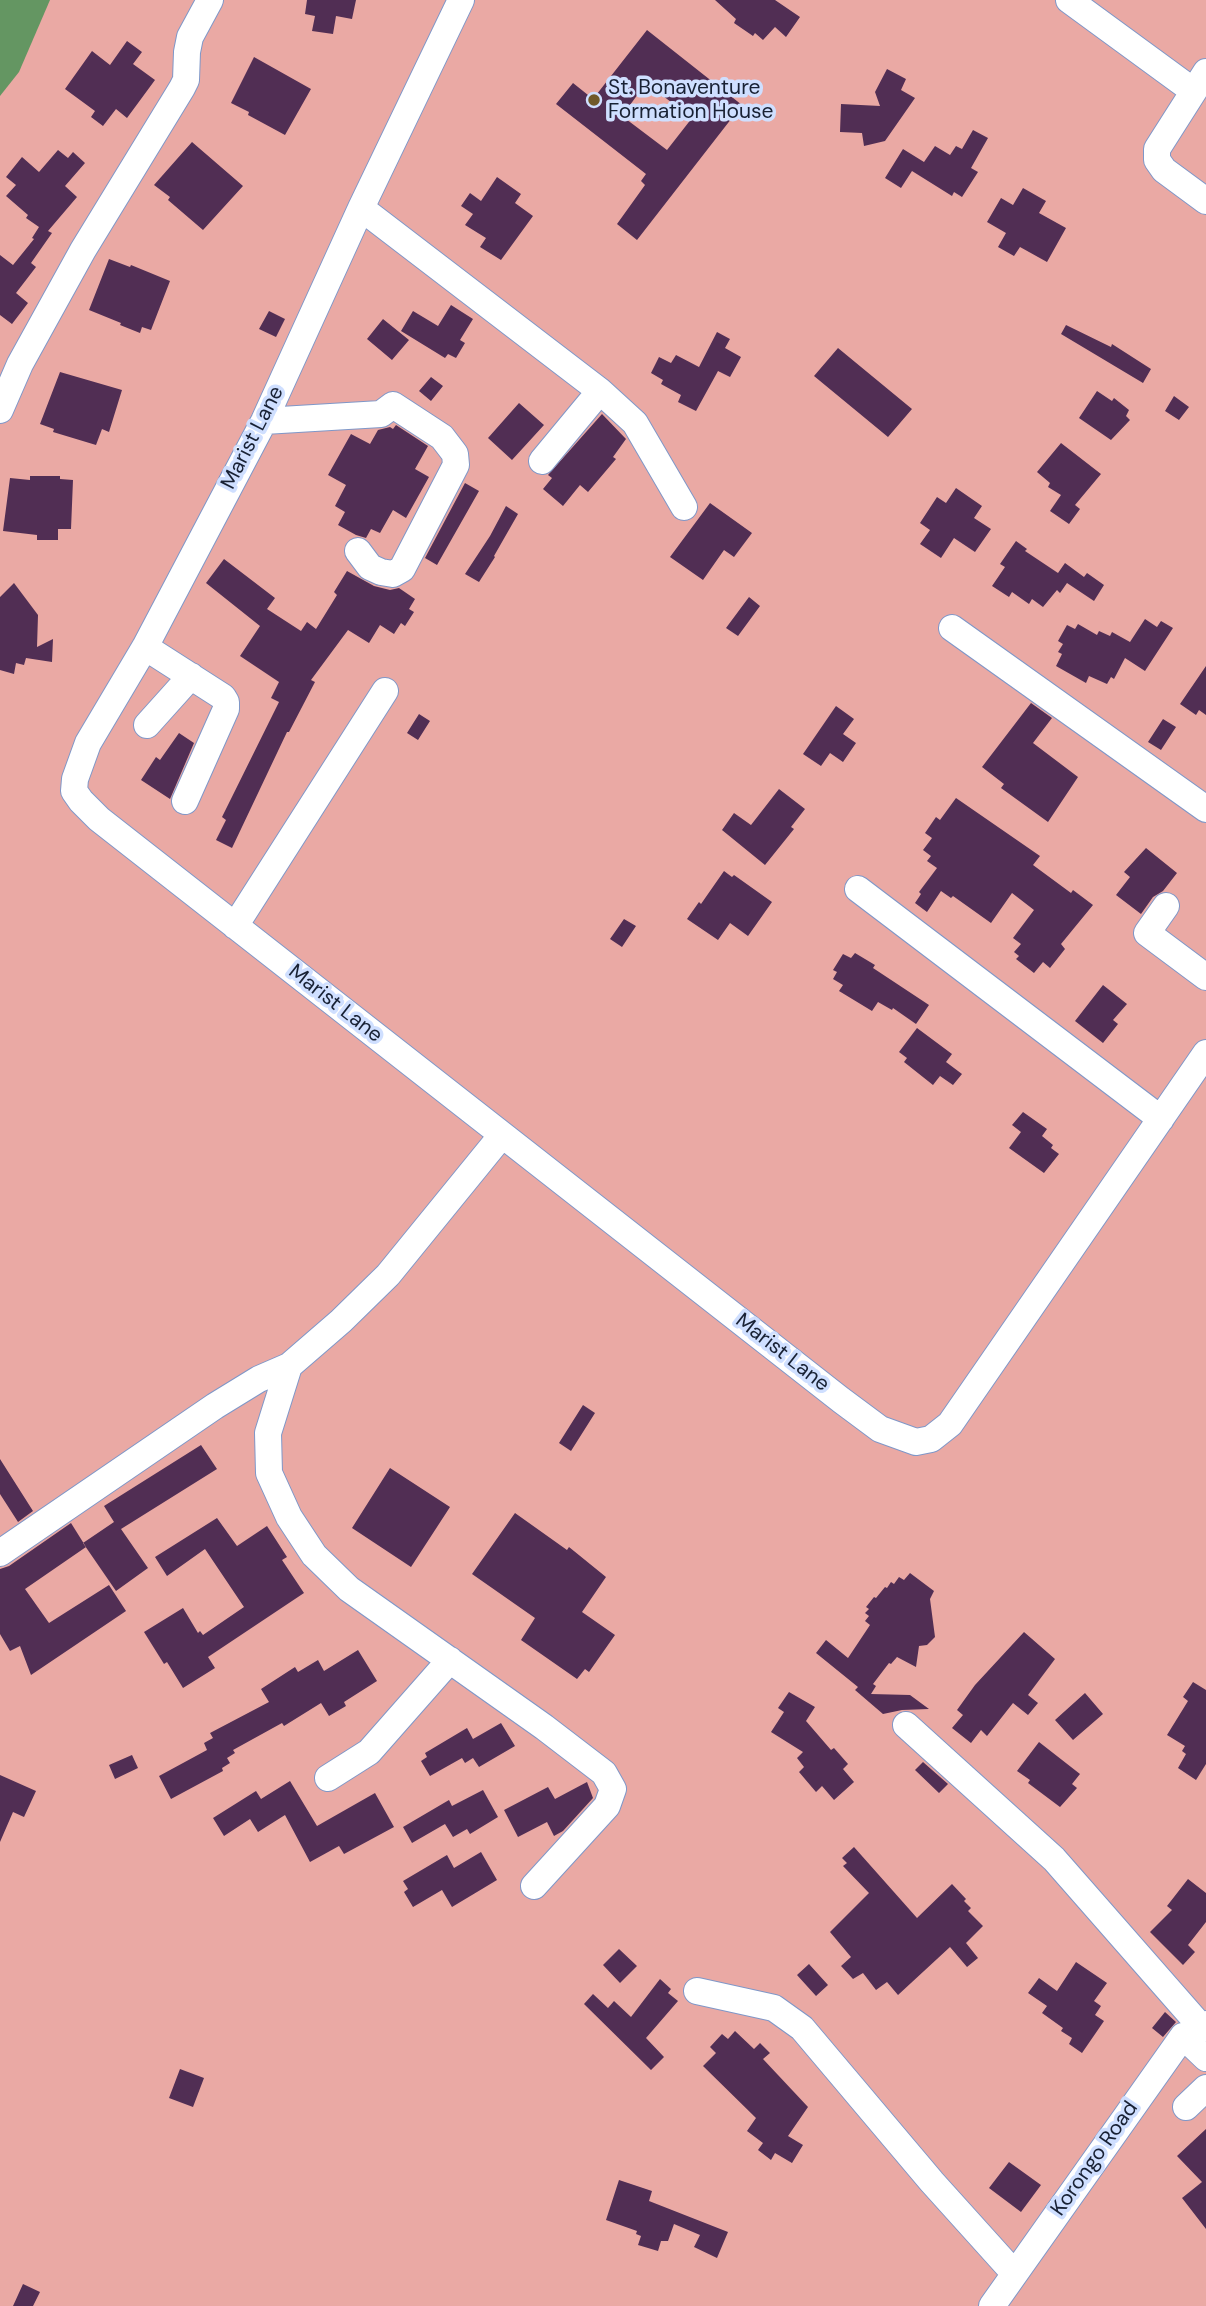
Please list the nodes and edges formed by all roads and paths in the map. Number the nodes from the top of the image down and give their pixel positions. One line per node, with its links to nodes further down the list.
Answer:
1 (209, 0): 8 (street)
2 (461, 0): 6 (street, Marist Lane)
3 (1069, 0): 4 (street)
4 (1199, 81): 5 (street)
5 (1206, 201)
6 (361, 208): 7 (street); 9 (street, Marist Lane)
7 (600, 391): 10 (street); 11 (street)
8 (0, 410)
9 (264, 421): 12 (street); 14 (street, Marist Lane)
10 (542, 461)
11 (684, 507)
12 (358, 551)
13 (952, 628): 19 (street)
14 (145, 647): 15 (street); 22 (street, Marist Lane)
15 (191, 676): 17 (street); 18 (street)
16 (385, 691): 22 (street)
17 (147, 724)
18 (185, 801)
19 (1206, 809)
20 (858, 890): 25 (street)
21 (1166, 906): 23 (street)
22 (235, 926): 26 (street, Marist Lane)
23 (1206, 977)
24 (1206, 1053): 25 (street, Marist Lane)
25 (1161, 1119): 26 (street, Marist Lane)
26 (502, 1135): 27 (street)
27 (289, 1366): 28 (street); 29 (street)
28 (0, 1553)
29 (450, 1660): 31 (street); 32 (street)
30 (906, 1725): 34 (street)
31 (328, 1778)
32 (534, 1886)
33 (697, 1991): 38 (street)
34 (1197, 2030): 35 (street); 38 (street, Korongo Road)
35 (1206, 2058)
36 (1206, 2088): 37 (street)
37 (1186, 2107)
38 (1014, 2273): 39 (street, Korongo Road)
39 (992, 2306)

